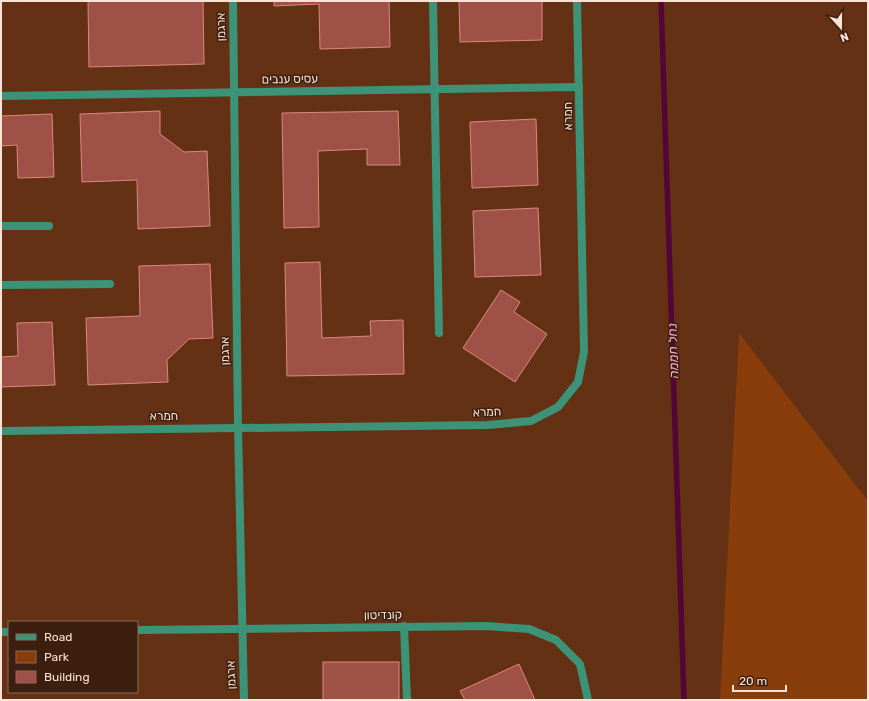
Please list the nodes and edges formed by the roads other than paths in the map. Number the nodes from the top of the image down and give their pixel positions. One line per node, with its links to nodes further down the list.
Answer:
1 (232, 1): 6 (street, ארגמן)
2 (433, 1): 5 (street)
3 (577, 1): 4 (street, חמרא)
4 (579, 86): 5 (street, עסיס ענבים); 13 (street, חמרא)
5 (435, 89): 6 (street, עסיס ענבים); 12 (street)
6 (234, 92): 7 (street, עסיס ענבים); 13 (street, ארגמן)
7 (1, 96)
8 (1, 226): 9 (street)
9 (49, 226)
10 (110, 284): 11 (street)
11 (1, 285)
12 (439, 332)
13 (238, 427): 14 (street, חמרא); 16 (street, ארגמן)
14 (1, 431)
15 (404, 626): 16 (street, קונדיטון); 19 (street); 20 (street, קונדיטון)
16 (242, 628): 17 (street, קונדיטון); 18 (street, ארגמן)
17 (138, 630)
18 (244, 700)
19 (407, 700)
20 (588, 700)

